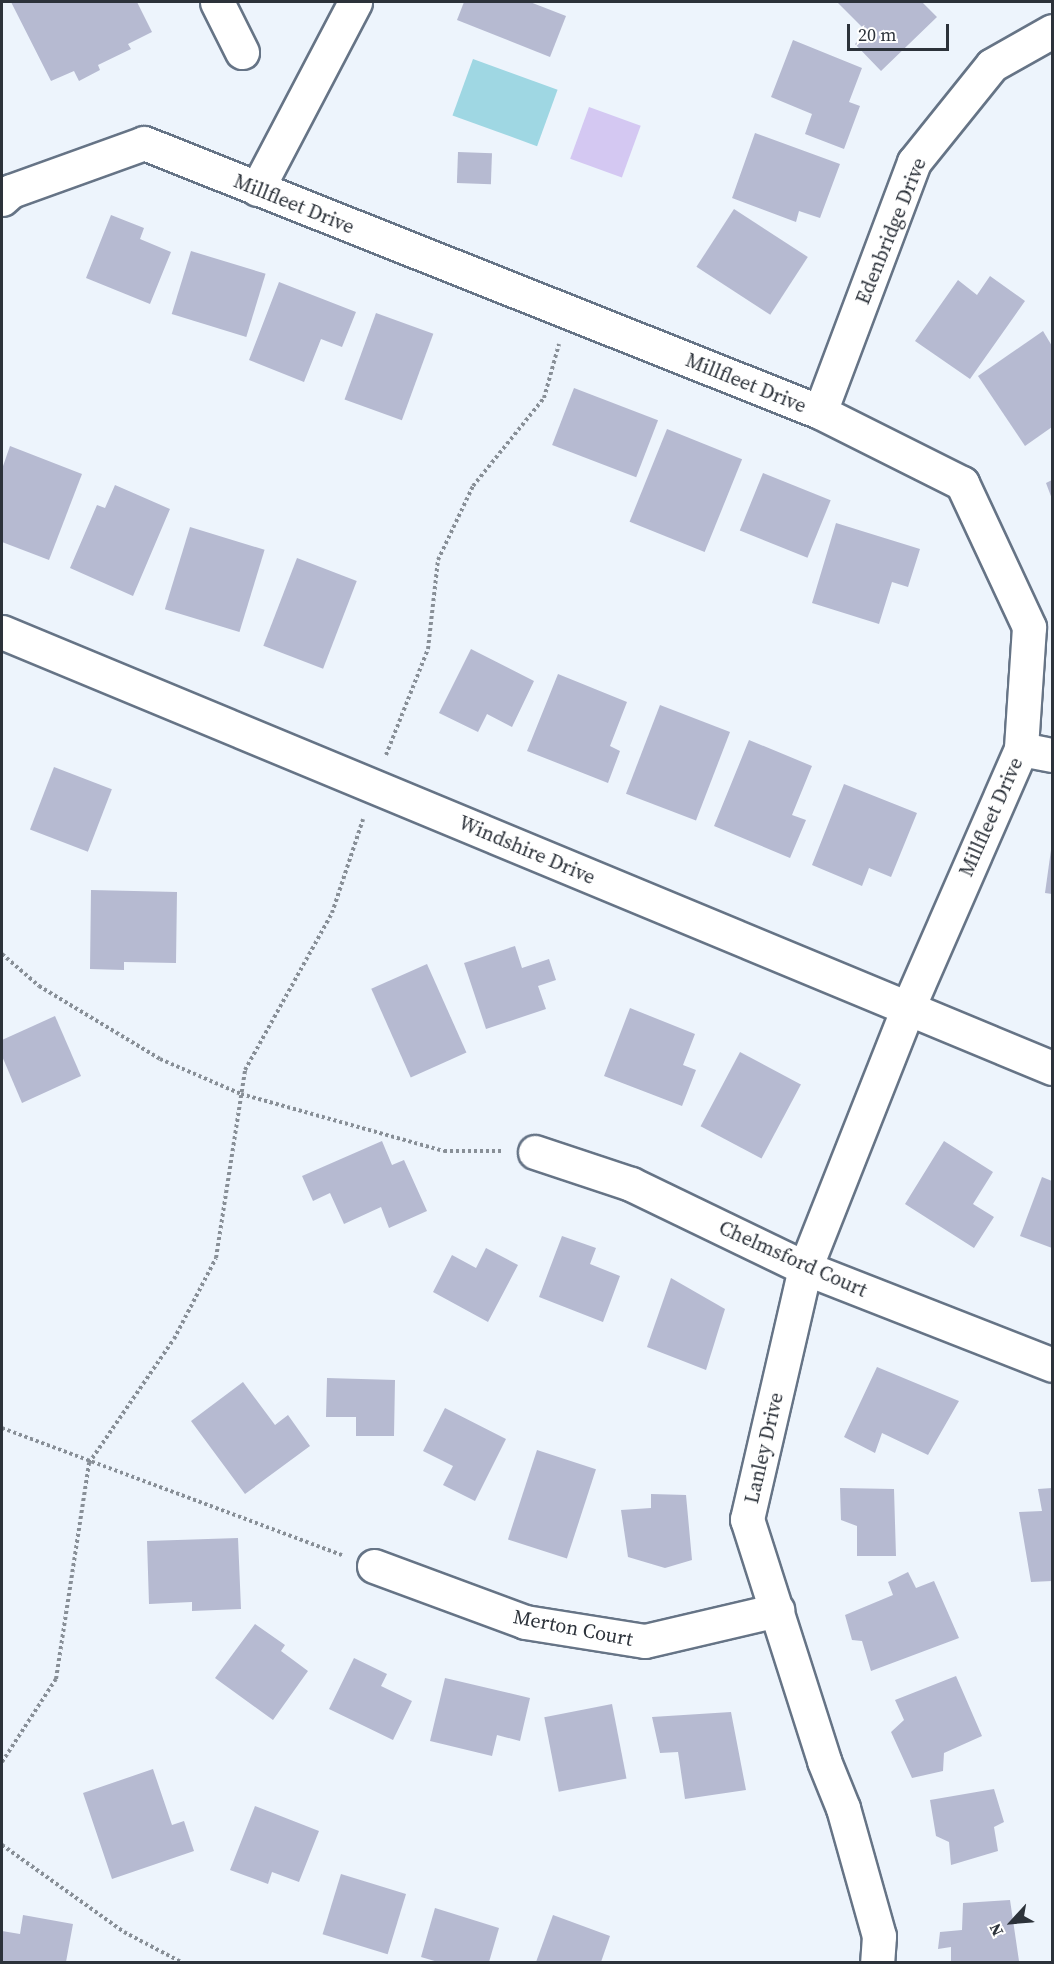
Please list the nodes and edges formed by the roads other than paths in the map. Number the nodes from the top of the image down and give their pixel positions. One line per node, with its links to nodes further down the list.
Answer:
1 (216, 2): 4 (street)
2 (355, 2): 5 (street)
3 (1053, 31): 7 (street, Edenbridge Drive)
4 (242, 52)
5 (256, 189): 6 (street, Millfleet Drive); 7 (street, Millfleet Drive)
6 (2, 199)
7 (820, 412): 9 (street, Millfleet Drive)
8 (2, 632): 10 (street, Windshire Drive)
9 (1037, 752): 10 (street, Millfleet Drive)
10 (908, 1008): 11 (street, Windshire Drive); 13 (street, Lanley Drive)
11 (1053, 1068)
12 (535, 1152): 13 (street, Chelmsford Court)
13 (806, 1268): 14 (street, Chelmsford Court); 16 (street, Lanley Drive)
14 (1053, 1365)
15 (374, 1566): 16 (street, Merton Court)
16 (777, 1610): 17 (street, Lanley Drive)
17 (877, 1962)

